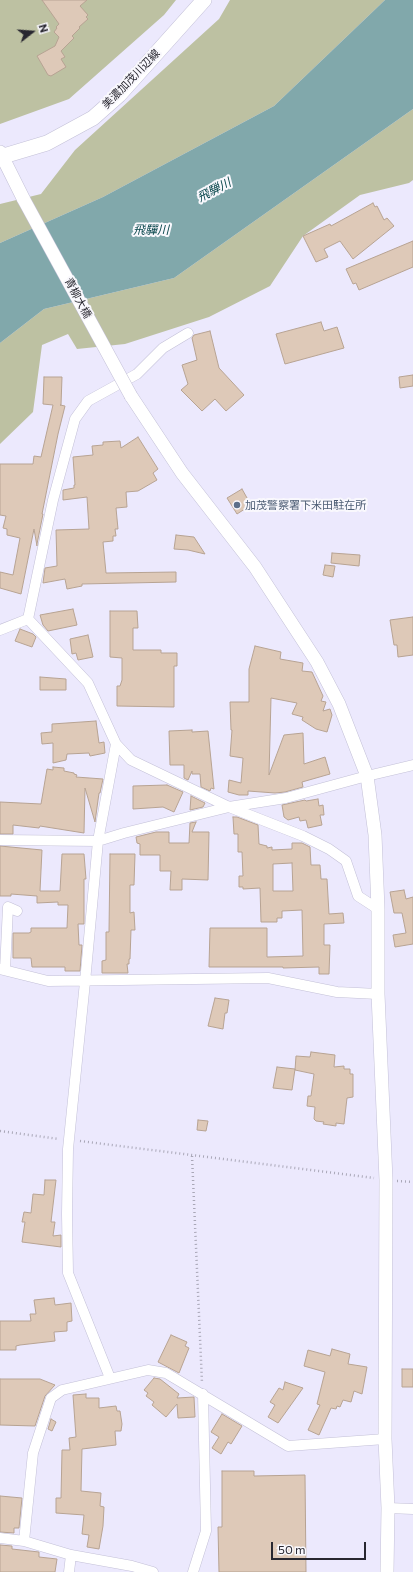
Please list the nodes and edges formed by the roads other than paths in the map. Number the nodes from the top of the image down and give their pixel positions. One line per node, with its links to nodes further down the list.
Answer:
1 (204, 0): 2 (main road, 美濃加茂川辺線)
2 (1, 155): 8 (street, 青柳大橋, bridge)
3 (188, 333): 4 (street)
4 (28, 618): 5 (street); 6 (street)
5 (0, 630)
6 (116, 744): 9 (street); 11 (street)
7 (413, 765): 8 (street)
8 (367, 776): 9 (street); 12 (street, 青柳大橋)
9 (229, 807): 11 (street); 12 (street)
10 (0, 840): 11 (street)
11 (98, 841): 15 (street)
12 (378, 909): 16 (street, 青柳大橋)
13 (17, 911): 14 (street)
14 (3, 970): 15 (street)
15 (85, 982): 16 (street); 17 (street)
16 (378, 994): 19 (street, 青柳大橋)
17 (110, 1378): 18 (street); 23 (street)
18 (203, 1394): 19 (street); 27 (street)
19 (385, 1439): 20 (street, 青柳大橋)
20 (388, 1508): 21 (street); 28 (street, 青柳大橋)
21 (413, 1508)
22 (0, 1538): 23 (street)
23 (24, 1541): 24 (street)
24 (71, 1555): 25 (street); 26 (street)
25 (69, 1572)
26 (153, 1572)
27 (193, 1572)
28 (387, 1572)

